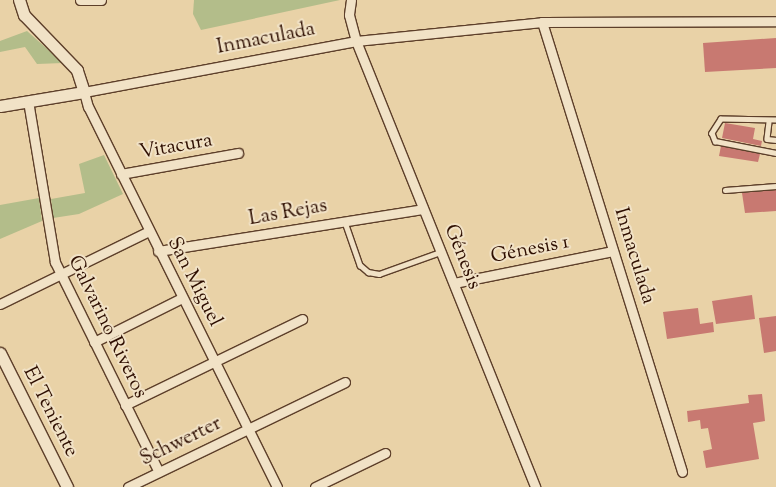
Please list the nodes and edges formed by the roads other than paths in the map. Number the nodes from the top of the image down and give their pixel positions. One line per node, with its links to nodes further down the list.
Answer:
1 (19, 0): 8 (street)
2 (80, 0): 3 (street)
3 (101, 0)
4 (351, 0): 7 (street, Génesis)
5 (542, 22): 6 (street, Inmaculada); 7 (street, Inmaculada); 23 (street, Inmaculada)
6 (776, 22)
7 (356, 41): 8 (street, Inmaculada); 19 (street, Génesis)
8 (84, 92): 9 (street, Inmaculada); 16 (street, San Miguel)
9 (28, 102): 10 (street, Inmaculada); 25 (street, Galvarino Riveros)
10 (0, 106)
11 (776, 120): 12 (lane)
12 (769, 122): 13 (lane); 15 (lane)
13 (776, 140)
14 (238, 153): 16 (street, Vitacura)
15 (776, 153)
16 (121, 174): 21 (street, San Miguel)
17 (776, 186): 18 (lane)
18 (725, 190)
19 (423, 209): 20 (street, Las Rejas); 24 (street, Génesis)
20 (344, 221): 22 (street, Las Rejas); 24 (lane)
21 (149, 231): 22 (street, San Miguel); 25 (street)
22 (158, 251): 27 (street, San Miguel)
23 (613, 251): 26 (street, Génesis 1); 38 (street, Inmaculada)
24 (440, 252): 26 (street, Génesis)
25 (59, 275): 28 (street); 30 (street, Galvarino Riveros)
26 (454, 283): 43 (street, Génesis)
27 (182, 298): 30 (street); 32 (street, San Miguel)
28 (0, 304)
29 (302, 319): 32 (street)
30 (94, 342): 34 (street, Galvarino Riveros)
31 (0, 353): 39 (street, El Teniente)
32 (214, 362): 34 (street); 35 (street, San Miguel)
33 (345, 382): 35 (street, Schwerter)
34 (125, 405): 37 (street, Galvarino Riveros)
35 (249, 429): 37 (street, Schwerter); 41 (street, San Miguel)
36 (385, 453): 42 (street)
37 (159, 472): 40 (street, Schwerter)
38 (682, 472)
39 (67, 487)
40 (128, 487)
41 (277, 487)
42 (315, 487)
43 (535, 487)

